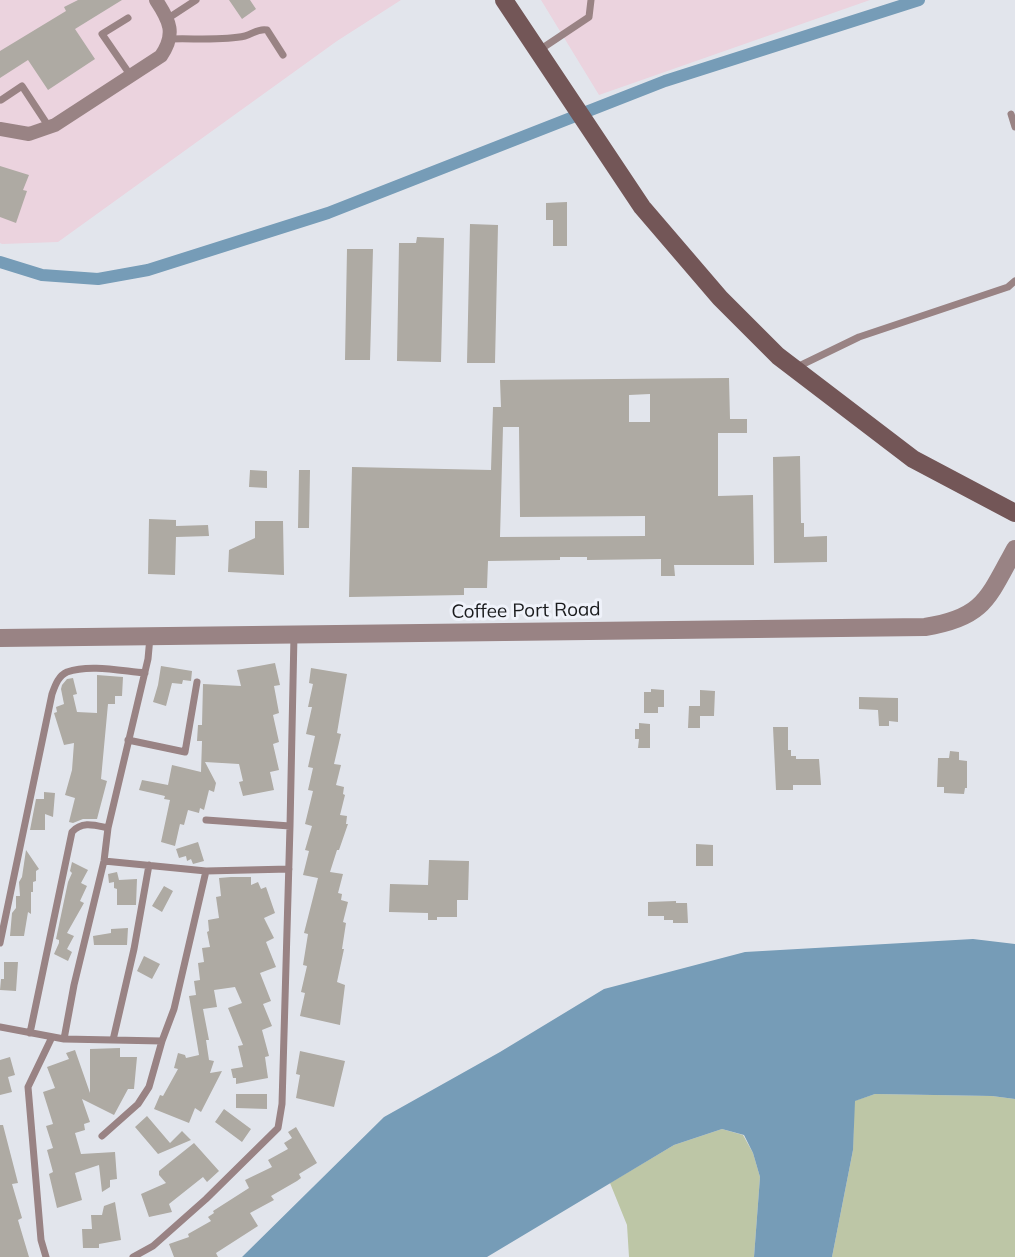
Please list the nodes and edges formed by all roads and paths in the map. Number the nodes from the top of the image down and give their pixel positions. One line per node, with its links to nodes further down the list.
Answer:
1 (156, 0): 6 (street)
2 (196, 0): 6 (lane)
3 (504, 0): 8 (main road)
4 (591, 0): 8 (lane)
5 (128, 18): 10 (lane)
6 (167, 19): 7 (street)
7 (170, 39): 9 (lane); 10 (street)
8 (537, 52): 17 (main road)
9 (283, 55)
10 (131, 76): 13 (street)
11 (1, 100): 13 (lane)
12 (1011, 114): 14 (lane)
13 (50, 127): 15 (street)
14 (1015, 127)
15 (0, 129)
16 (1015, 281): 17 (lane)
17 (794, 368): 18 (main road)
18 (1015, 513)
19 (1015, 549): 20 (street, Coffee Port Road)
20 (294, 635): 21 (street, Coffee Port Road); 27 (lane)
21 (150, 636): 22 (street, Coffee Port Road); 23 (lane)
22 (0, 638)
23 (145, 673): 25 (lane); 33 (lane)
24 (197, 682): 25 (lane)
25 (128, 740): 28 (lane)
26 (206, 820): 27 (lane)
27 (290, 826): 31 (lane)
28 (108, 828): 29 (lane); 35 (lane)
29 (104, 861): 30 (lane); 37 (lane)
30 (149, 865): 32 (lane); 38 (lane)
31 (289, 869): 32 (lane); 42 (lane)
32 (206, 871): 39 (lane)
33 (0, 943)
34 (0, 1027): 35 (lane)
35 (30, 1032): 36 (lane)
36 (52, 1037): 37 (lane); 41 (lane)
37 (64, 1039): 38 (lane)
38 (113, 1040): 39 (lane)
39 (162, 1041): 40 (lane)
40 (102, 1136)
41 (46, 1257)
42 (133, 1257)

